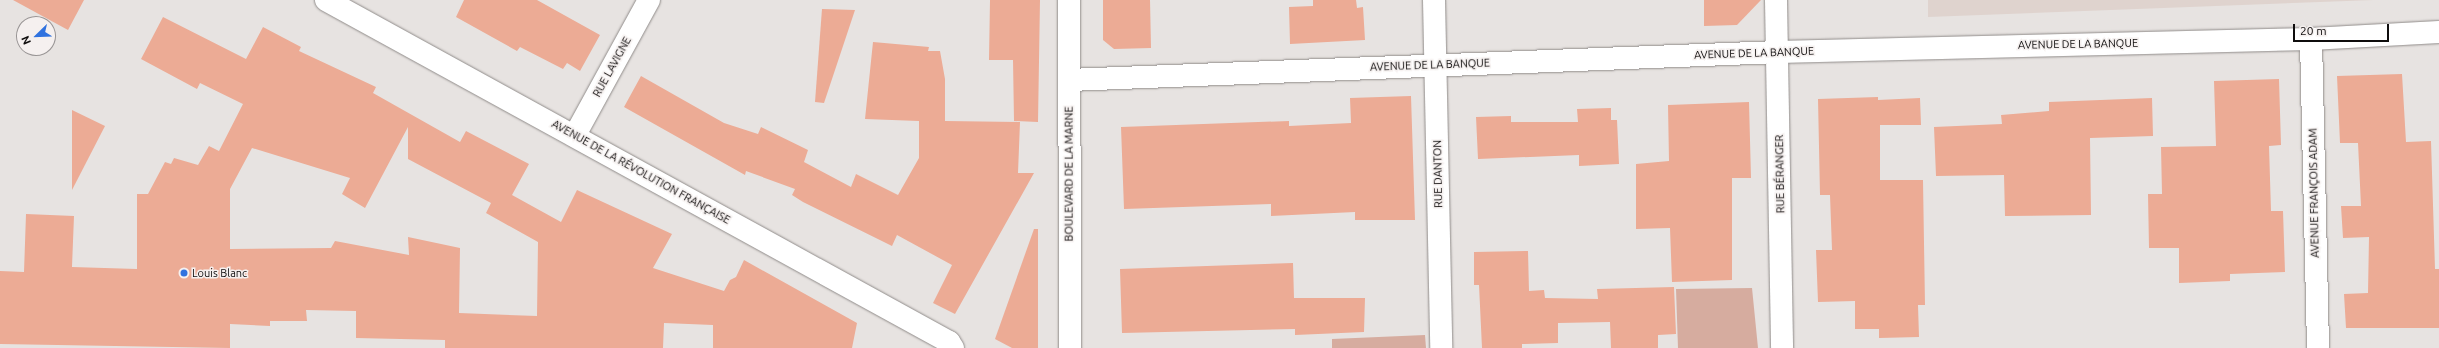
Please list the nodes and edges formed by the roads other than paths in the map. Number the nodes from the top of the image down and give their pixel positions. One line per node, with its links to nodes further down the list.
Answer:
1 (326, 0): 11 (street, AVENUE DE LA RÉVOLUTION FRANÇAISE)
2 (649, 0): 11 (street, RUE LAVIGNE)
3 (1069, 0): 10 (street, BOULEVARD DE LA MARNE)
4 (1434, 0): 9 (street, RUE DANTON)
5 (1776, 0): 8 (street, RUE BÉRANGER)
6 (2439, 32): 7 (street, AVENUE DE LA BANQUE)
7 (2311, 39): 8 (street, AVENUE DE LA BANQUE); 16 (street, AVENUE FRANÇOIS ADAM)
8 (1778, 52): 9 (street, AVENUE DE LA BANQUE); 15 (street, RUE BÉRANGER)
9 (1437, 65): 10 (street, AVENUE DE LA BANQUE); 14 (street, RUE DANTON)
10 (1068, 80): 13 (street, BOULEVARD DE LA MARNE)
11 (575, 135): 12 (street, AVENUE DE LA RÉVOLUTION FRANÇAISE)
12 (953, 348)
13 (1070, 348)
14 (1441, 348)
15 (1782, 348)
16 (2318, 348)

